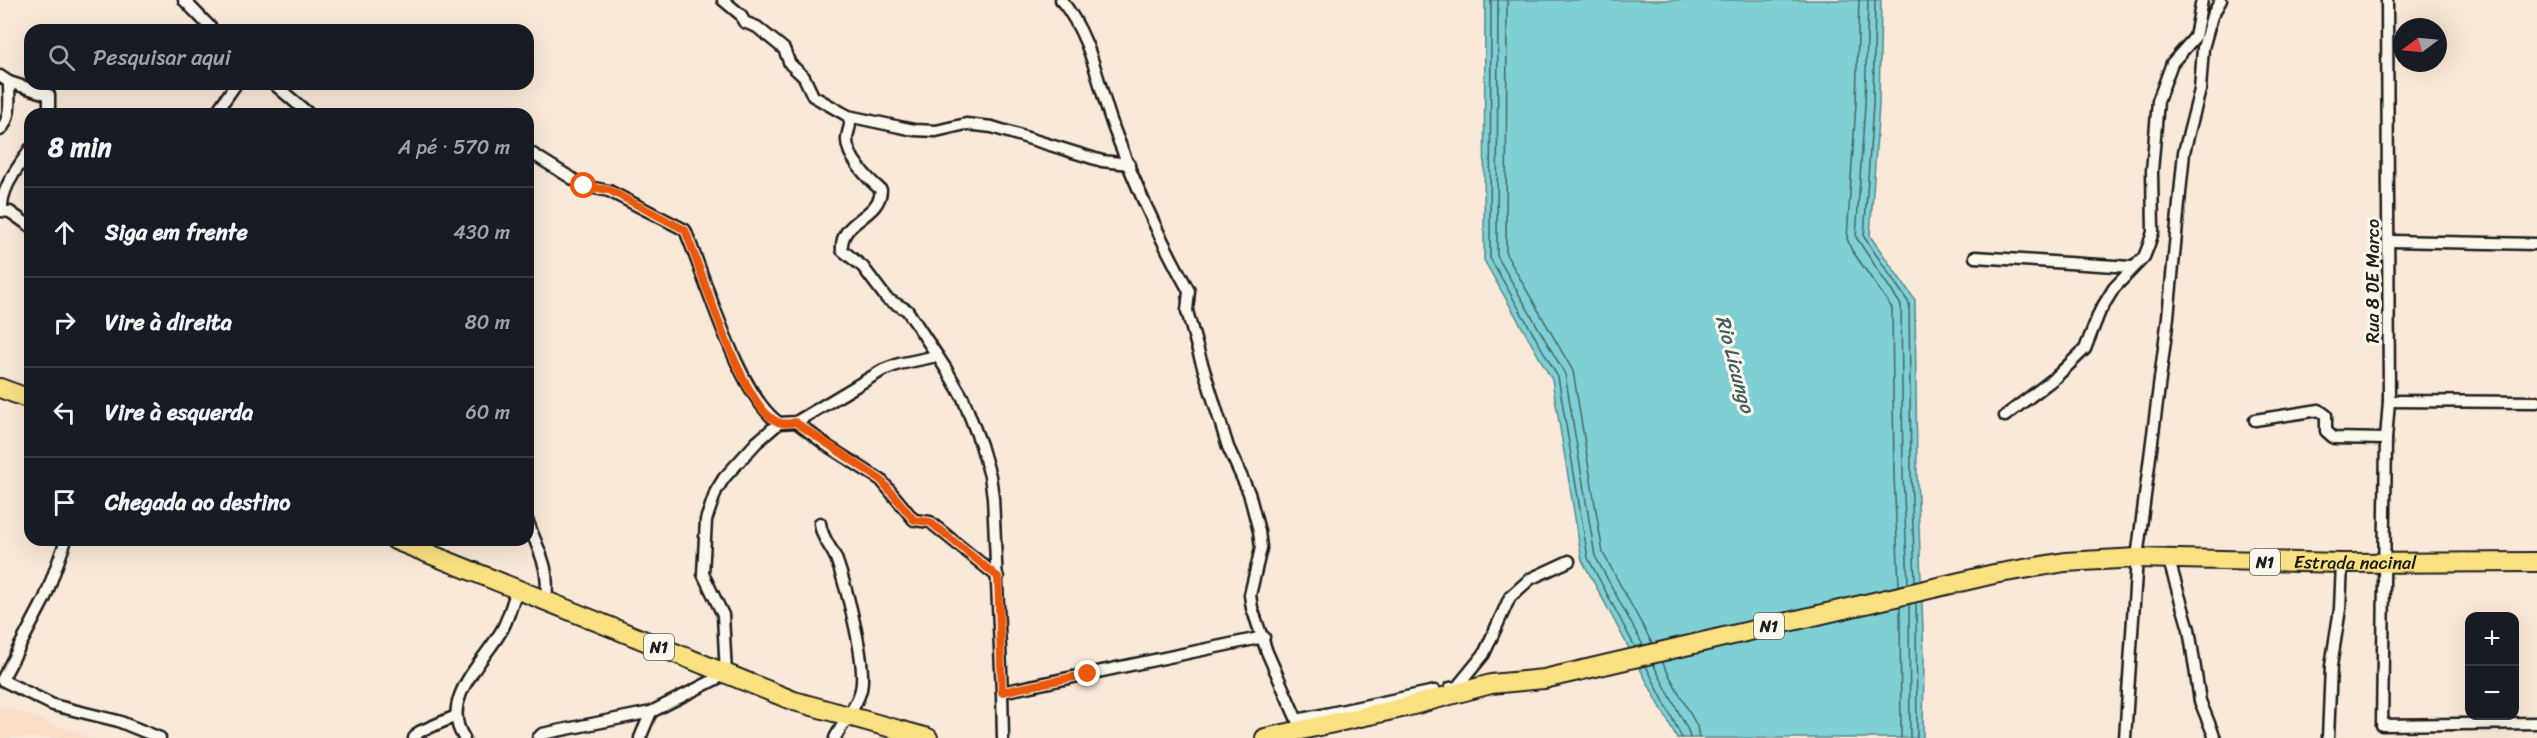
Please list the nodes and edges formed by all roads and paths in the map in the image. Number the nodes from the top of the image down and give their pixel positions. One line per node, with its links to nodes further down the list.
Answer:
1 (183, 0): 7 (street)
2 (723, 0): 16 (street)
3 (1061, 0): 20 (street)
4 (2202, 0): 25 (street)
5 (2221, 0): 40 (street)
6 (2387, 0): 22 (street, Rua 8 DE Marco)
7 (207, 24)
8 (5, 79): 9 (street); 17 (street)
9 (24, 85)
10 (37, 90): 13 (street)
11 (232, 90): 14 (street)
12 (281, 90): 15 (street)
13 (49, 108)
14 (219, 108)
15 (302, 108)
16 (849, 116): 20 (street); 26 (street)
17 (0, 130)
18 (534, 155): 34 (street)
19 (24, 158): 21 (street)
20 (1129, 164): 49 (street)
21 (24, 222)
22 (2390, 241): 23 (street); 29 (street, Rua 8 DE Marco)
23 (2537, 244)
24 (1975, 257): 25 (street)
25 (2131, 267): 31 (street)
26 (937, 356): 33 (street); 46 (street)
27 (0, 388): 28 (highway)
28 (24, 397)
29 (2389, 401): 30 (street); 35 (street, Rua 8 DE Marco)
30 (2537, 402)
31 (2005, 416)
32 (2255, 420): 35 (street)
33 (795, 422): 34 (street); 46 (street)
34 (779, 423): 50 (street)
35 (2386, 439): 43 (street, Rua 8 DE Marco)
36 (820, 524): 54 (street)
37 (534, 536): 48 (street)
38 (64, 546): 59 (street)
39 (410, 546): 47 (highway, N1)
40 (2137, 558): 42 (highway, Estrada nacinal / N1); 57 (highway, Estrada nacinal / N1); 68 (street)
41 (1569, 561): 57 (street)
42 (2169, 561): 45 (highway, Estrada nacinal / N1); 69 (street)
43 (2385, 561): 44 (highway, Estrada nacinal / N1); 45 (highway, Estrada nacinal / N1); 56 (street, Rua 8 DE Marco)
44 (2537, 562)
45 (2342, 563): 70 (street)
46 (998, 577): 51 (street)
47 (517, 589): 48 (highway, N1); 53 (street)
48 (546, 600): 50 (highway, N1)
49 (1264, 637): 51 (street); 57 (street)
50 (726, 674): 52 (street); 54 (highway, N1)
51 (1002, 692): 66 (street)
52 (651, 712): 62 (street); 63 (street)
53 (456, 716): 60 (street); 61 (street)
54 (847, 716): 58 (highway, N1); 64 (street)
55 (2537, 723): 56 (street)
56 (2382, 725): 71 (street, Rua 8 DE Marco)
57 (1297, 729): 67 (highway, N1)
58 (879, 731): 65 (highway, N1)
59 (160, 738)
60 (414, 738)
61 (464, 738)
62 (538, 738)
63 (640, 738)
64 (835, 738)
65 (928, 738)
66 (1003, 738)
67 (1265, 738)
68 (2125, 738)
69 (2215, 738)
70 (2328, 738)
71 (2383, 738)

